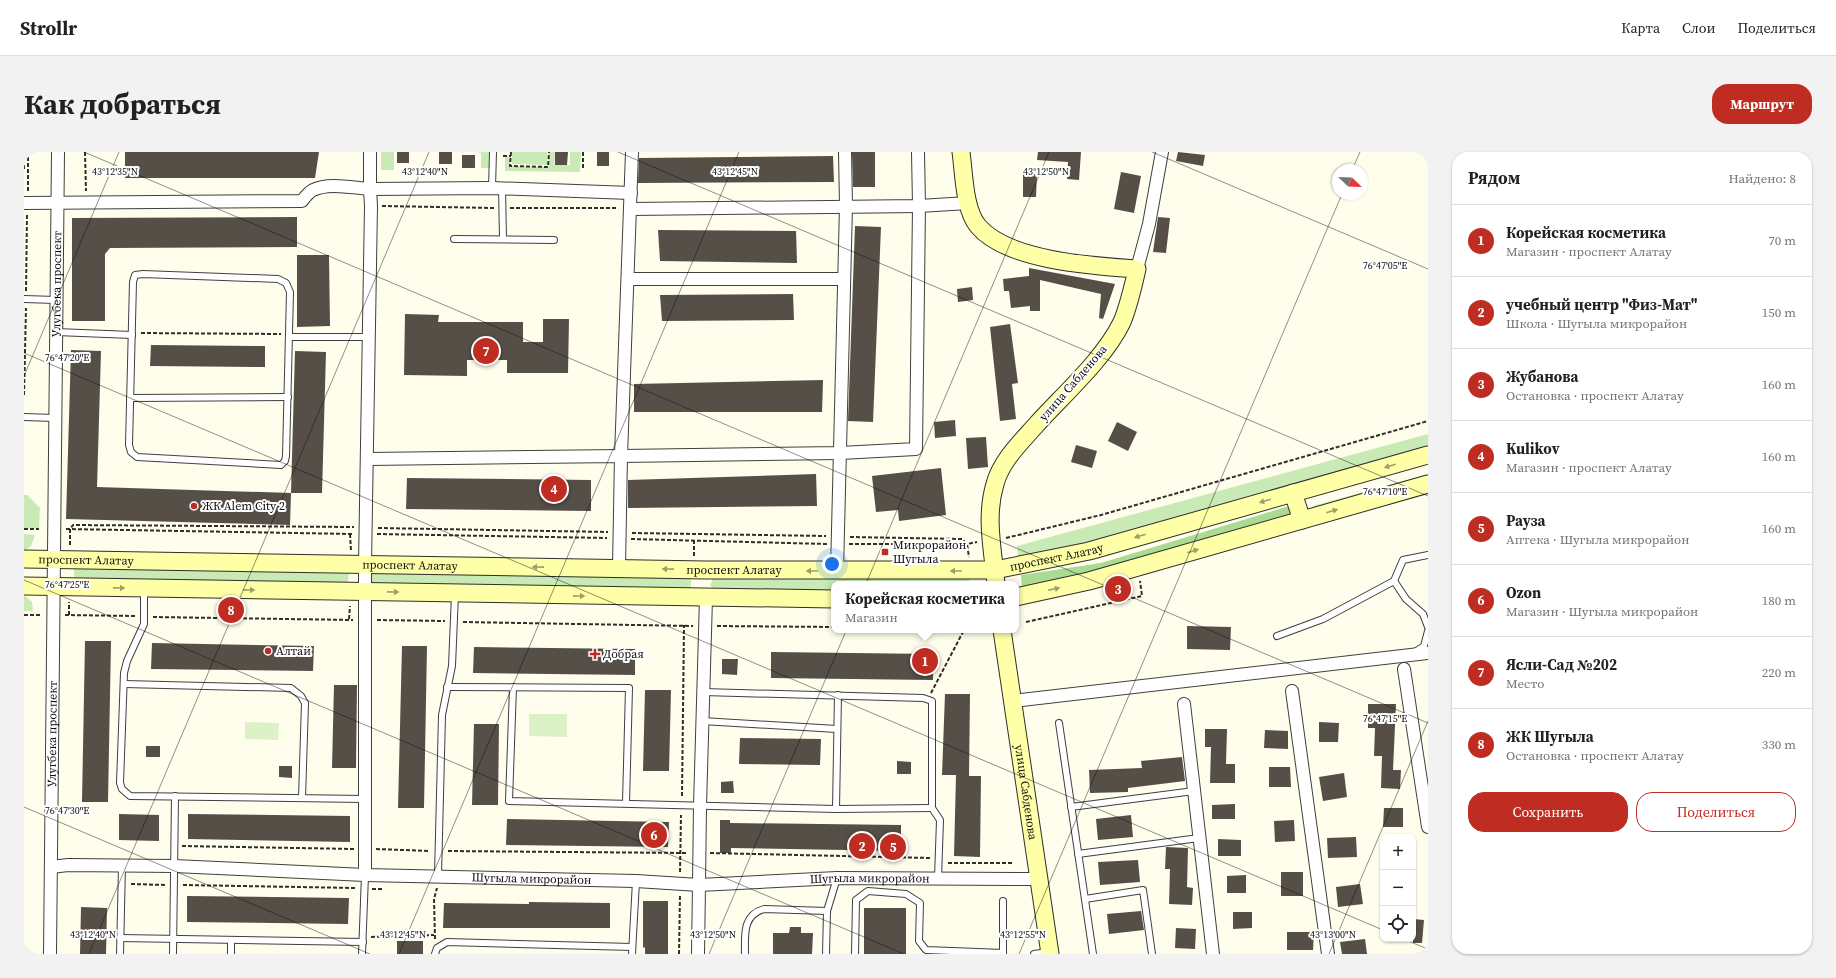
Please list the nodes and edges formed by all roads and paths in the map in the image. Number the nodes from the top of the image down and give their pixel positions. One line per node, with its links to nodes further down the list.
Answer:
1 (24, 152): 18 (path)
2 (28, 152): 24 (path)
3 (58, 152): 22 (street, Улугбека проспект)
4 (85, 152): 23 (path)
5 (370, 152): 20 (street)
6 (493, 152): 19 (lane)
7 (511, 152): 15 (path)
8 (549, 152): 15 (path)
9 (583, 152): 17 (path)
10 (632, 152): 21 (street)
11 (845, 152): 26 (street)
12 (918, 152): 27 (street)
13 (961, 152): 25 (main road)
14 (1162, 152): 32 (street, улица Сабденова)
15 (511, 156): 16 (path)
16 (503, 162)
17 (582, 168)
18 (24, 169)
19 (497, 188): 20 (street); 21 (street); 30 (lane)
20 (370, 190): 23 (street); 40 (street)
21 (631, 193): 28 (street)
22 (57, 202): 23 (street); 24 (street); 36 (street, Улугбека проспект)
23 (86, 202)
24 (26, 203): 35 (path)
25 (968, 203): 27 (street); 32 (main road)
26 (846, 206): 27 (street); 28 (street); 34 (street)
27 (919, 206): 47 (street)
28 (631, 208): 33 (street)
29 (454, 239): 30 (lane)
30 (503, 239): 31 (lane)
31 (554, 240)
32 (1137, 269): 75 (main road, улица Сабденова)
33 (629, 279): 34 (street); 49 (street)
34 (844, 279): 47 (street)
35 (25, 300): 36 (lane); 41 (path)
36 (56, 300): 37 (street, Улугбека проспект)
37 (56, 332): 38 (lane); 45 (street, Улугбека проспект)
38 (132, 335): 39 (path); 39 (lane); 43 (lane)
39 (290, 337): 40 (lane); 42 (lane)
40 (368, 337): 50 (street)
41 (24, 395)
42 (288, 397): 43 (lane); 43 (lane)
43 (130, 398)
44 (24, 417): 45 (lane)
45 (55, 418): 69 (street, Улугбека проспект)
46 (1428, 421): 61 (path)
47 (840, 453): 49 (street); 63 (street)
48 (1428, 455): 52 (main road, проспект Алатау, one-way to 52)
49 (621, 456): 50 (street); 60 (street)
50 (366, 459): 58 (street)
51 (1428, 484): 53 (main road, one-way to 51)
52 (1293, 493): 53 (main road); 75 (main road, проспект Алатау, one-way to 75)
53 (1302, 520): 84 (main road, one-way to 53)
54 (24, 528): 55 (path)
55 (39, 529)
56 (66, 529): 57 (path)
57 (70, 529): 58 (path); 59 (path); 66 (path)
58 (366, 531): 59 (path); 60 (path); 60 (path); 70 (street)
59 (350, 534): 70 (path)
60 (619, 535): 62 (path); 63 (path); 73 (street)
61 (1001, 539)
62 (694, 540): 63 (path); 72 (path)
63 (838, 540): 65 (path); 65 (path); 74 (street)
64 (978, 542): 65 (path)
65 (967, 544): 71 (path)
66 (70, 550)
67 (1428, 555): 77 (lane)
68 (24, 559): 69 (main road, проспект Алатау)
69 (54, 559): 70 (main road, проспект Алатау); 79 (street, Улугбека проспект)
70 (358, 560): 73 (main road, проспект Алатау, one-way to 70); 81 (street)
71 (970, 564)
72 (700, 565): 73 (main road, проспект Алатау, one-way to 73); 74 (main road, проспект Алатау, one-way to 72); 85 (main road)
73 (619, 568)
74 (836, 571): 75 (main road, проспект Алатау, one-way to 74)
75 (996, 577)
76 (1140, 580): 95 (path)
77 (1394, 581): 99 (lane); 103 (lane)
78 (24, 586): 79 (main road)
79 (54, 587): 80 (main road, one-way to 80); 89 (street, Улугбека проспект)
80 (144, 589): 81 (main road, one-way to 81); 91 (lane)
81 (365, 592): 82 (main road, one-way to 82); 93 (street)
82 (455, 593): 85 (main road, one-way to 85); 94 (lane)
83 (69, 595): 90 (path)
84 (1019, 596)
85 (706, 598): 87 (main road); 97 (street)
86 (350, 599): 92 (path)
87 (831, 599)
88 (24, 615): 89 (path)
89 (53, 615): 90 (path); 141 (street, Улугбека проспект)
90 (69, 615): 91 (path)
91 (144, 616): 92 (path); 107 (lane)
92 (349, 620): 93 (path)
93 (365, 620): 94 (path); 122 (street)
94 (454, 621): 96 (path); 109 (lane)
95 (1026, 622)
96 (684, 625): 97 (path); 124 (path)
97 (705, 626): 98 (path); 111 (street)
98 (831, 627)
99 (1428, 627)
100 (1428, 631): 105 (lane)
101 (962, 633): 113 (path)
102 (1002, 633): 114 (main road, улица Сабденова)
103 (1277, 636)
104 (1428, 653): 105 (street)
105 (1409, 656): 114 (street)
106 (1404, 669): 129 (street)
107 (124, 684): 120 (lane); 121 (lane)
108 (513, 687): 109 (lane); 123 (lane); 123 (lane)
109 (447, 688): 133 (lane)
110 (1292, 691): 175 (street)
111 (703, 692): 112 (lane); 116 (street)
112 (838, 695): 113 (lane); 118 (lane)
113 (928, 700): 127 (lane)
114 (1013, 701): 146 (main road, улица Сабденова)
115 (1184, 704): 119 (street)
116 (702, 721): 118 (lane); 125 (street)
117 (1059, 723): 126 (lane)
118 (837, 730): 128 (lane)
119 (1194, 791): 126 (lane); 130 (street)
120 (175, 796): 121 (lane); 131 (lane)
121 (302, 798): 122 (lane)
122 (364, 799): 132 (street)
123 (626, 803): 124 (lane)
124 (681, 805): 125 (lane); 135 (path)
125 (700, 806): 128 (lane); 134 (street)
126 (1071, 807): 136 (lane)
127 (932, 808): 128 (lane); 137 (lane)
128 (836, 809)
129 (1428, 828)
130 (1199, 838): 136 (lane); 174 (street)
131 (174, 846): 132 (path); 140 (lane)
132 (364, 849): 133 (path); 142 (street)
133 (438, 851): 135 (path); 143 (lane)
134 (700, 853): 135 (path); 137 (path); 149 (street)
135 (680, 854): 148 (path)
136 (1078, 854): 150 (lane)
137 (939, 861): 138 (path); 145 (lane)
138 (1012, 863)
139 (122, 866): 140 (street, Шугыла микрорайон); 141 (street, Шугыла микрорайон); 154 (lane)
140 (174, 866): 142 (street, Шугыла микрорайон); 155 (lane)
141 (51, 867): 161 (street, Улугбека проспект)
142 (365, 875): 143 (street, Шугыла микрорайон); 157 (lane)
143 (438, 875): 147 (street, Шугыла микрорайон); 153 (path)
144 (838, 878): 145 (street, Шугыла микрорайон); 149 (street, Шугыла микрорайон); 152 (lane)
145 (938, 878): 146 (street, Шугыла микрорайон)
146 (1040, 879): 160 (main road, улица Сабденова)
147 (636, 881): 148 (street, Шугыла микрорайон); 159 (lane)
148 (680, 883): 149 (street, Шугыла микрорайон); 166 (path)
149 (700, 884): 167 (street)
150 (1085, 899): 172 (lane); 173 (lane)
151 (1003, 901): 171 (lane)
152 (827, 911): 168 (lane); 169 (lane)
153 (434, 935): 157 (path); 158 (path)
154 (120, 938): 155 (lane); 162 (lane)
155 (174, 939): 156 (lane); 163 (lane)
156 (231, 940): 157 (lane); 164 (lane)
157 (363, 940): 165 (lane)
158 (436, 951): 159 (lane)
159 (632, 951)
160 (1044, 953)
161 (50, 954)
162 (120, 954)
163 (174, 954)
164 (231, 954)
165 (362, 954)
166 (679, 954)
167 (698, 954)
168 (744, 954)
169 (826, 954)
170 (855, 954): 171 (lane)
171 (1003, 954)
172 (1093, 954)
173 (1152, 954)
174 (1213, 954)
175 (1328, 954)

